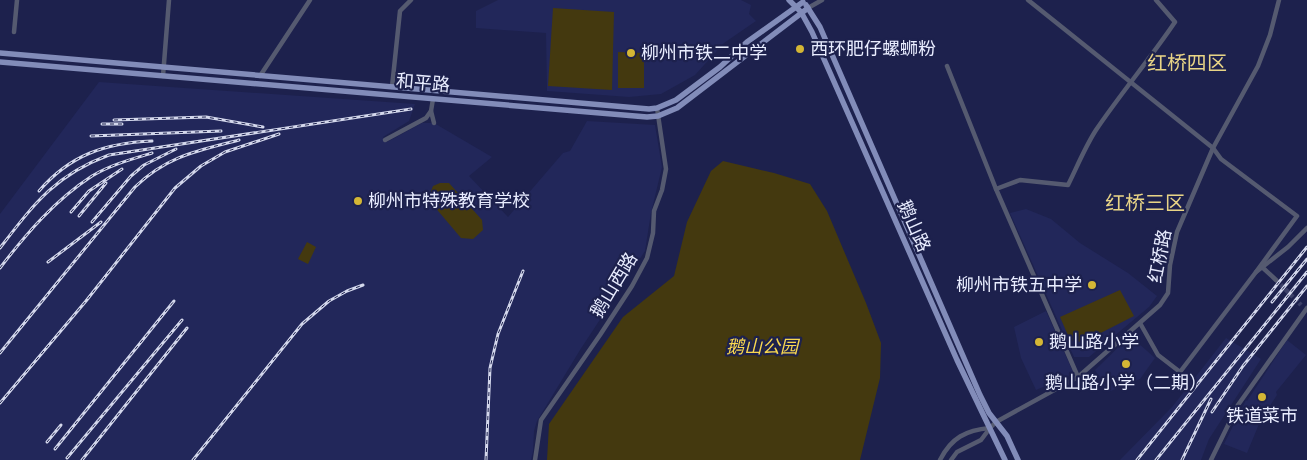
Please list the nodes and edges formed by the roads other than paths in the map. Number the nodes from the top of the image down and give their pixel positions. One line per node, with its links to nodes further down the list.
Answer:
1 (17, 0): 14 (street)
2 (169, 0): 18 (street)
3 (310, 0): 20 (street)
4 (411, 0): 22 (street)
5 (789, 0): 11 (main road, 鹅山路)
6 (822, 0): 12 (street)
7 (1028, 0): 21 (street)
8 (1156, 0): 21 (street)
9 (1279, 0): 29 (street, 红桥路)
10 (803, 1): 11 (main road, 和平路); 12 (main road, 鹅山路)
11 (795, 6): 13 (main road, 鹅山路); 24 (main road, 和平路)
12 (808, 8): 13 (main road, 和平路); 39 (main road, 鹅山路)
13 (801, 12): 26 (main road, 和平路); 40 (main road, 鹅山路)
14 (14, 32)
15 (0, 53): 18 (main road, 和平路)
16 (0, 62): 19 (main road, 和平路)
17 (947, 66): 30 (street)
18 (163, 68): 19 (street); 20 (main road, 和平路)
19 (162, 76): 23 (main road, 和平路)
20 (260, 76): 22 (main road, 和平路)
21 (1130, 81): 29 (street); 30 (street)
22 (392, 87): 24 (main road, 和平路)
23 (433, 99): 25 (street); 26 (main road, 和平路)
24 (657, 108): 26 (street, 鹅山西路)
25 (431, 111): 27 (street); 28 (street)
26 (658, 116): 41 (street, 鹅山西路)
27 (434, 123)
28 (385, 140)
29 (1214, 148): 33 (street); 37 (street, 红桥路)
30 (996, 189): 38 (street)
31 (1307, 228): 32 (street)
32 (1262, 267): 33 (street); 34 (street)
33 (1256, 272): 37 (street)
34 (1276, 280)
35 (1301, 305): 36 (street)
36 (1307, 309): 46 (street)
37 (1140, 322): 38 (street, 红桥路)
38 (1078, 377): 39 (street, 红桥路)
39 (996, 422): 40 (street, 红桥路); 45 (main road, 鹅山路)
40 (990, 428): 42 (street); 43 (street, 红桥路); 44 (main road, 鹅山路)
41 (535, 460)
42 (940, 460)
43 (951, 460)
44 (1005, 460)
45 (1018, 460)
46 (1211, 460)

